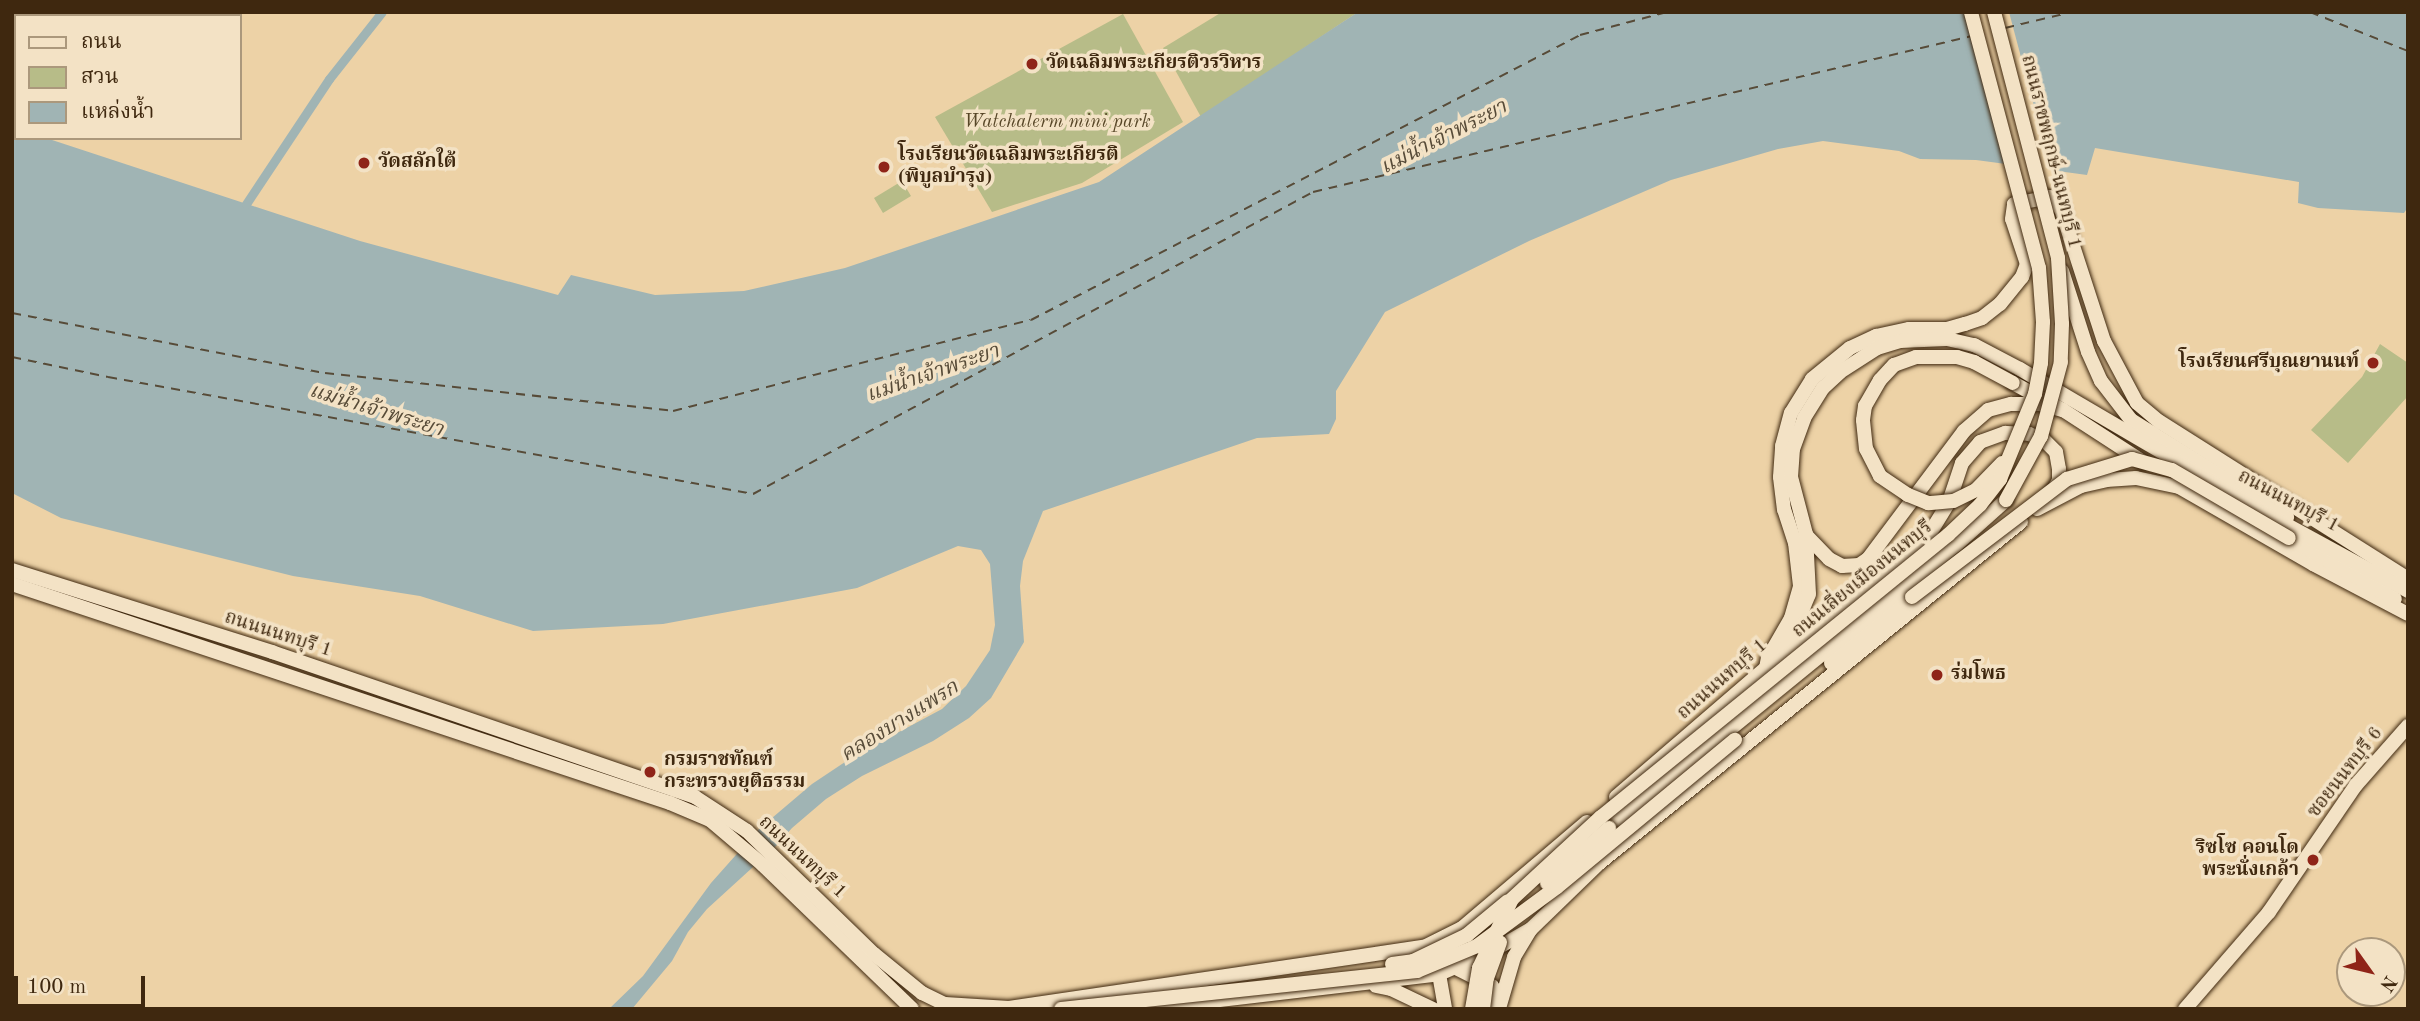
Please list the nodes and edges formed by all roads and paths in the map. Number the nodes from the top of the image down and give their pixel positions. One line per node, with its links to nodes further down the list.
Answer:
1 (1971, 12): 3 (main road, ถนนราชพฤกษ์-นนทบุรี 1, bridge)
2 (1994, 12): 4 (main road, ถนนราชพฤกษ์-นนทบุรี 1, bridge)
3 (2030, 235): 6 (main road, ถนนเลี่ยงเมืองนนทบุรี, bridge)
4 (2058, 258): 8 (main road, ถนนราชพฤกษ์-นนทบุรี 1, bridge); 11 (main road, bridge)
5 (2063, 410): 6 (main road, bridge); 7 (main road); 10 (main road)
6 (2014, 450): 26 (main road, ถนนเลี่ยงเมืองนนทบุรี, bridge)
7 (2179, 487): 9 (main road, ถนนนนทบุรี 1); 18 (main road, ถนนนนทบุรี 1)
8 (2006, 500): 16 (main road, bridge); 41 (main road, ถนนเลี่ยงเมืองนนทบุรี, bridge)
9 (2040, 506): 19 (main road); 25 (main road, ถนนนนทบุรี 1)
10 (1806, 534): 11 (main road, ถนนนนทบุรี 1); 19 (main road, ถนนนนทบุรี 1)
11 (2310, 536): 15 (main road, ถนนนนทบุรี 1)
12 (12, 570): 23 (main road, ถนนนนทบุรี 1)
13 (2408, 579): 20 (main road)
14 (12, 584): 23 (main road, ถนนนนทบุรี 1)
15 (2408, 591)
16 (1912, 597): 17 (main road, bridge); 36 (main road, bridge)
17 (2408, 608)
18 (2408, 614)
19 (1782, 658): 20 (main road, ถนนนนทบุรี 1)
20 (1766, 668): 22 (main road, ถนนนนทบุรี 1)
21 (2408, 726): 43 (main road, ซอยนนทบุรี 6)
22 (1572, 834): 25 (main road); 27 (main road, ถนนนนทบุรี 1)
23 (743, 836): 24 (main road, ถนนนนทบุรี 1)
24 (768, 861): 31 (main road, ถนนนนทบุรี 1); 33 (main road, ถนนนนทบุรี 1)
25 (1598, 864): 28 (main road, ถนนนนทบุรี 1)
26 (1512, 899): 33 (main road, bridge); 40 (main road, ถนนเลี่ยงเมืองนนทบุรี, bridge)
27 (1462, 928): 29 (main road, ถนนนนทบุรี 1); 30 (main road)
28 (1531, 929): 30 (main road, ถนนนนทบุรี 1); 42 (main road)
29 (1365, 957): 30 (main road, ถนนนนทบุรี 1); 33 (main road, ถนนนนทบุรี 1)
30 (1446, 968): 32 (main road, ถนนนนทบุรี 1); 39 (main road); 42 (main road, ถนนนนทบุรี 1)
31 (874, 971): 34 (main road, ถนนนนทบุรี 1); 35 (main road)
32 (1366, 984): 37 (main road, ถนนนนทบุรี 1); 38 (main road)
33 (1041, 1003)
34 (912, 1009)
35 (935, 1009)
36 (1061, 1009)
37 (1143, 1009)
38 (1433, 1009)
39 (1445, 1009)
40 (1472, 1009)
41 (1483, 1009)
42 (1497, 1009)
43 (2185, 1009)

